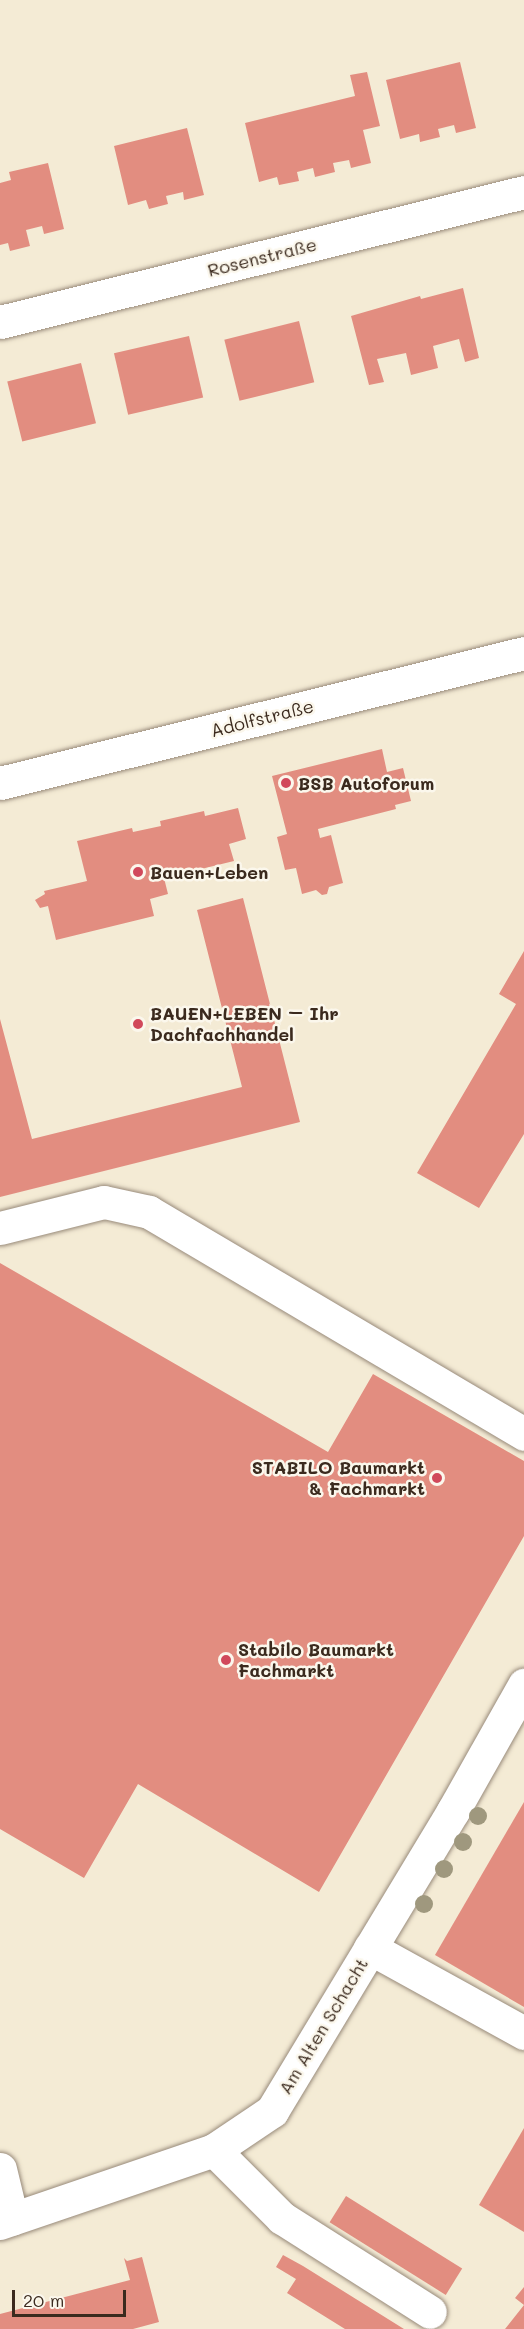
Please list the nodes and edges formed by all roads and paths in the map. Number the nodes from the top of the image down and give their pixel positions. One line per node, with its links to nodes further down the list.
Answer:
1 (524, 192): 2 (street, Rosenstraße)
2 (0, 322)
3 (524, 653): 4 (street, Adolfstraße)
4 (0, 783)
5 (0, 1228): 6 (street)
6 (524, 1434)
7 (524, 1685): 8 (street, Am Alten Schacht)
8 (370, 1948): 9 (street); 10 (street, Am Alten Schacht)
9 (524, 2032)
10 (214, 2150): 12 (street, Am Alten Schacht); 13 (street)
11 (0, 2169): 12 (street)
12 (6, 2221)
13 (430, 2312)

